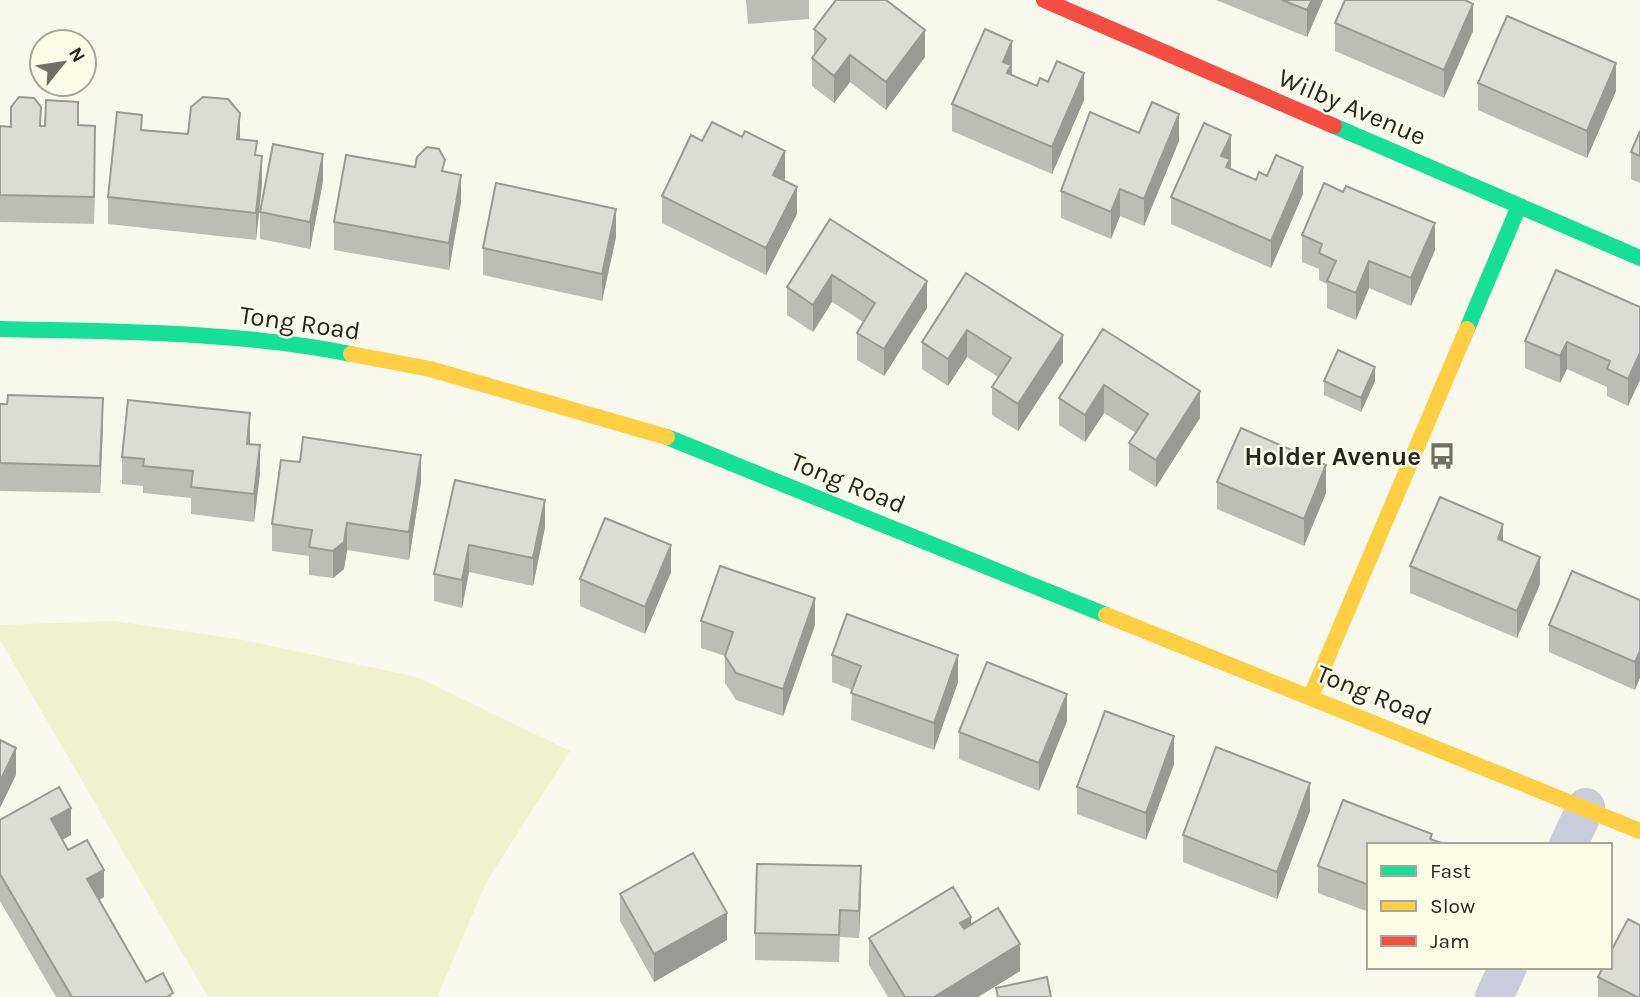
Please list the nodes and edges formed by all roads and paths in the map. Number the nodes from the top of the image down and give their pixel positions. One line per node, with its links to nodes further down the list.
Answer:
1 (1044, 0): 2 (street, Wilby Avenue)
2 (1519, 206): 3 (street, Wilby Avenue); 5 (street)
3 (1640, 258)
4 (0, 329): 5 (street, Tong Road)
5 (1311, 696): 6 (street, Tong Road)
6 (1586, 807): 7 (street, Tong Road); 8 (street)
7 (1640, 831)
8 (1569, 843)
9 (1507, 969): 10 (street)
10 (1494, 997)

